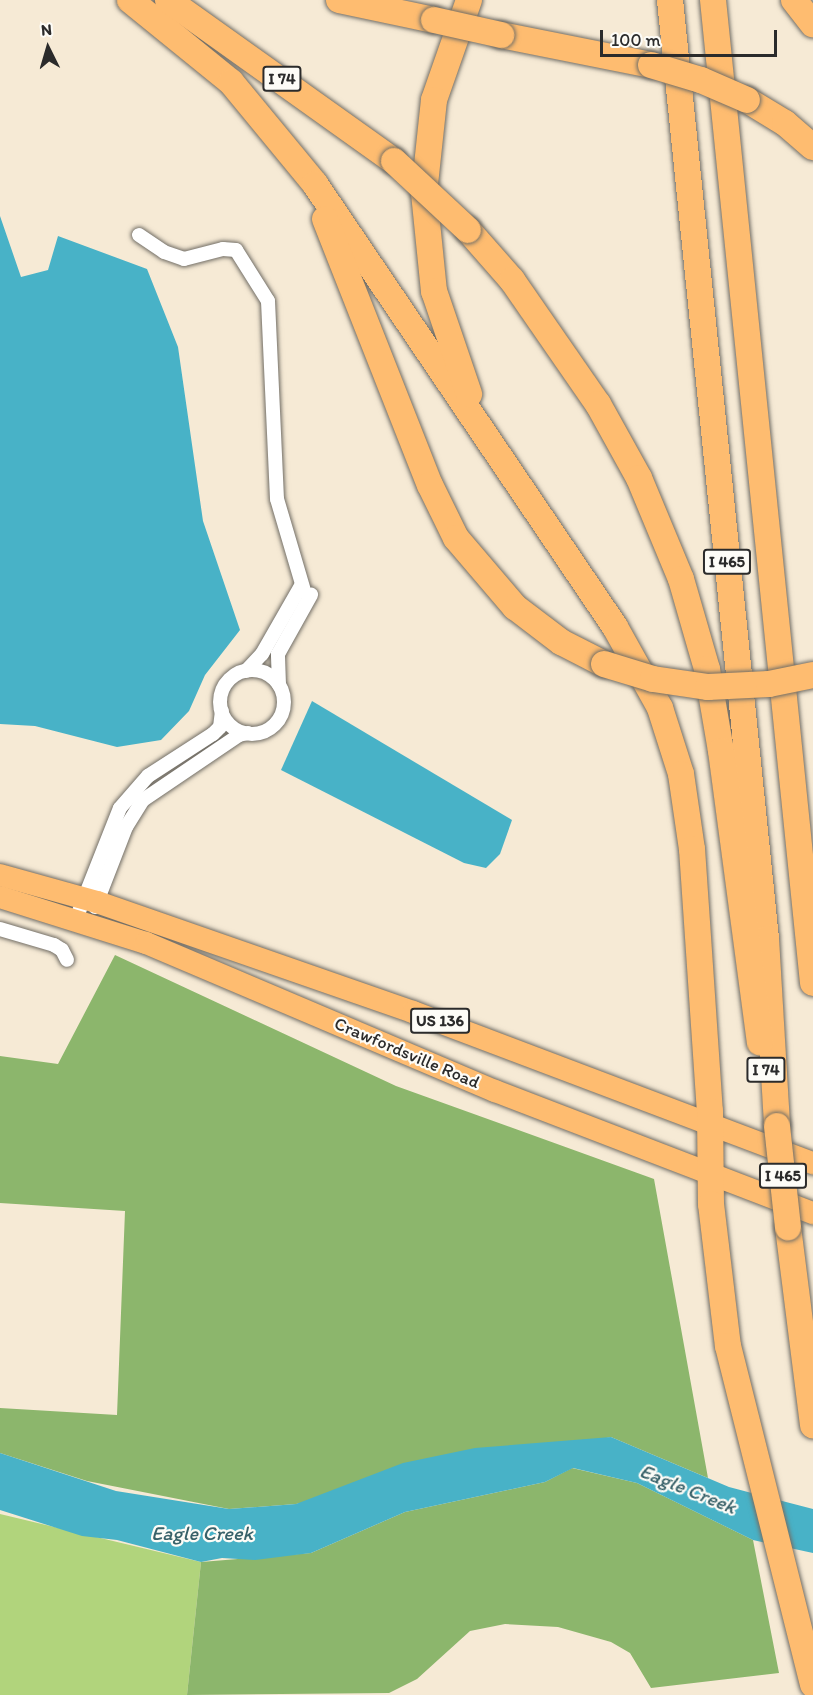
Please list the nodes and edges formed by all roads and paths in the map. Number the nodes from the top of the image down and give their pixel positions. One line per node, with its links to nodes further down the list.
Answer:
1 (130, 0): 9 (highway)
2 (168, 0): 26 (highway, I 74, bridge)
3 (339, 0): 10 (highway, bridge)
4 (469, 0): 12 (highway)
5 (669, 0): 26 (highway, I 465)
6 (713, 0): 24 (highway, I 465)
7 (794, 0): 8 (highway)
8 (813, 24)
9 (273, 130): 12 (highway); 15 (highway, bridge)
10 (813, 147)
11 (139, 235): 13 (street)
12 (511, 471): 25 (highway)
13 (305, 591): 14 (street); 16 (street)
14 (246, 671): 16 (street); 17 (street)
15 (813, 675)
16 (279, 685): 18 (street)
17 (222, 711): 18 (street); 21 (street)
18 (248, 733): 21 (street)
19 (0, 875): 21 (main road, Crawfordsville Road / US 136)
20 (0, 897): 21 (main road, Crawfordsville Road / US 136)
21 (86, 911): 25 (main road, Crawfordsville Road / US 136); 28 (main road, Crawfordsville Road / US 136)
22 (0, 929): 23 (street)
23 (67, 960)
24 (813, 982)
25 (710, 1124): 27 (main road, Crawfordsville Road / US 136); 28 (highway)
26 (777, 1126): 30 (highway, I 465, bridge)
27 (813, 1163)
28 (712, 1174): 29 (main road, Crawfordsville Road / US 136); 31 (highway)
29 (813, 1213)
30 (813, 1425)
31 (813, 1685)

